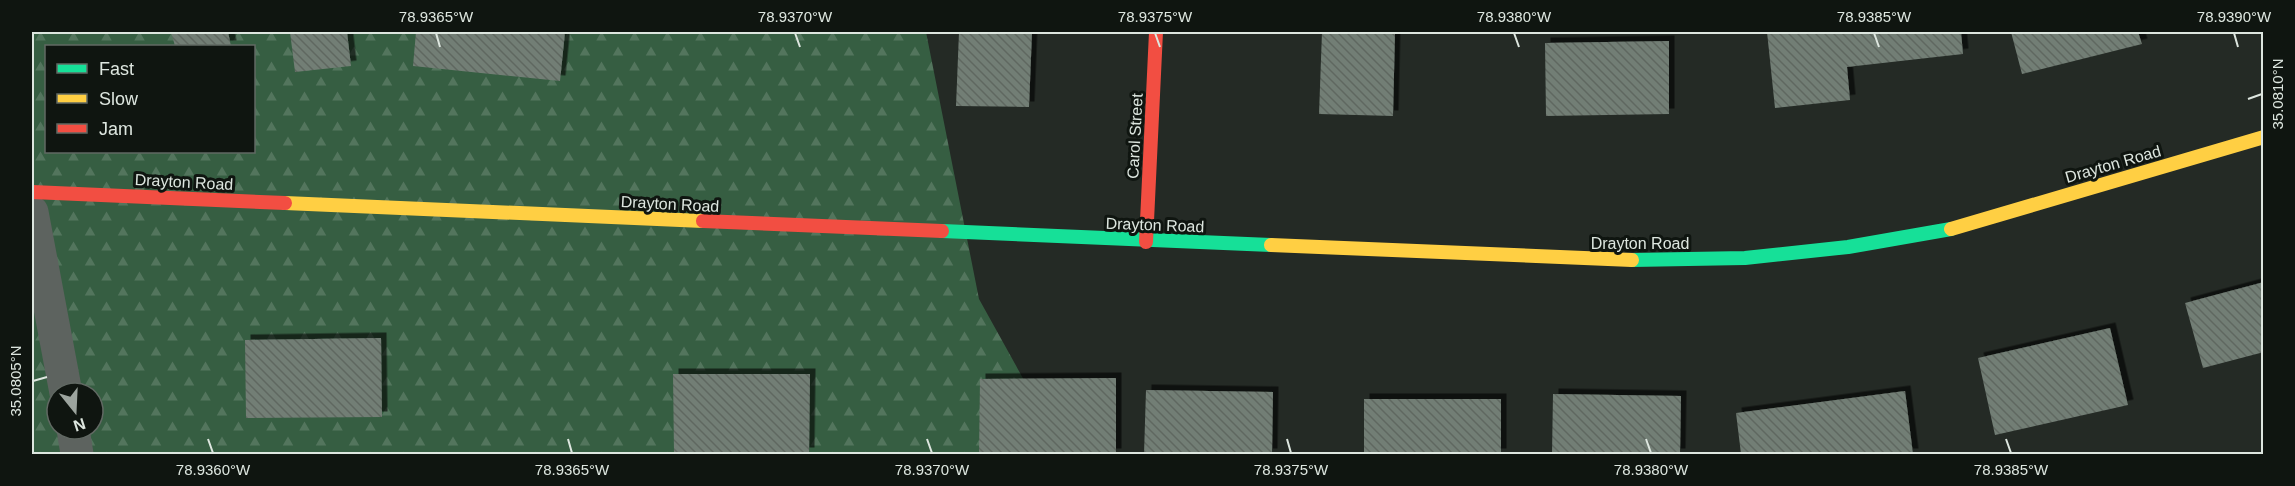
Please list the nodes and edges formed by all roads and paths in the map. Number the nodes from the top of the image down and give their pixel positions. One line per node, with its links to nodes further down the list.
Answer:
1 (1156, 32): 5 (street, Carol Street)
2 (2264, 137): 5 (street, Drayton Road)
3 (32, 192): 5 (street, Drayton Road)
4 (32, 212): 6 (street)
5 (1146, 242)
6 (64, 381)

